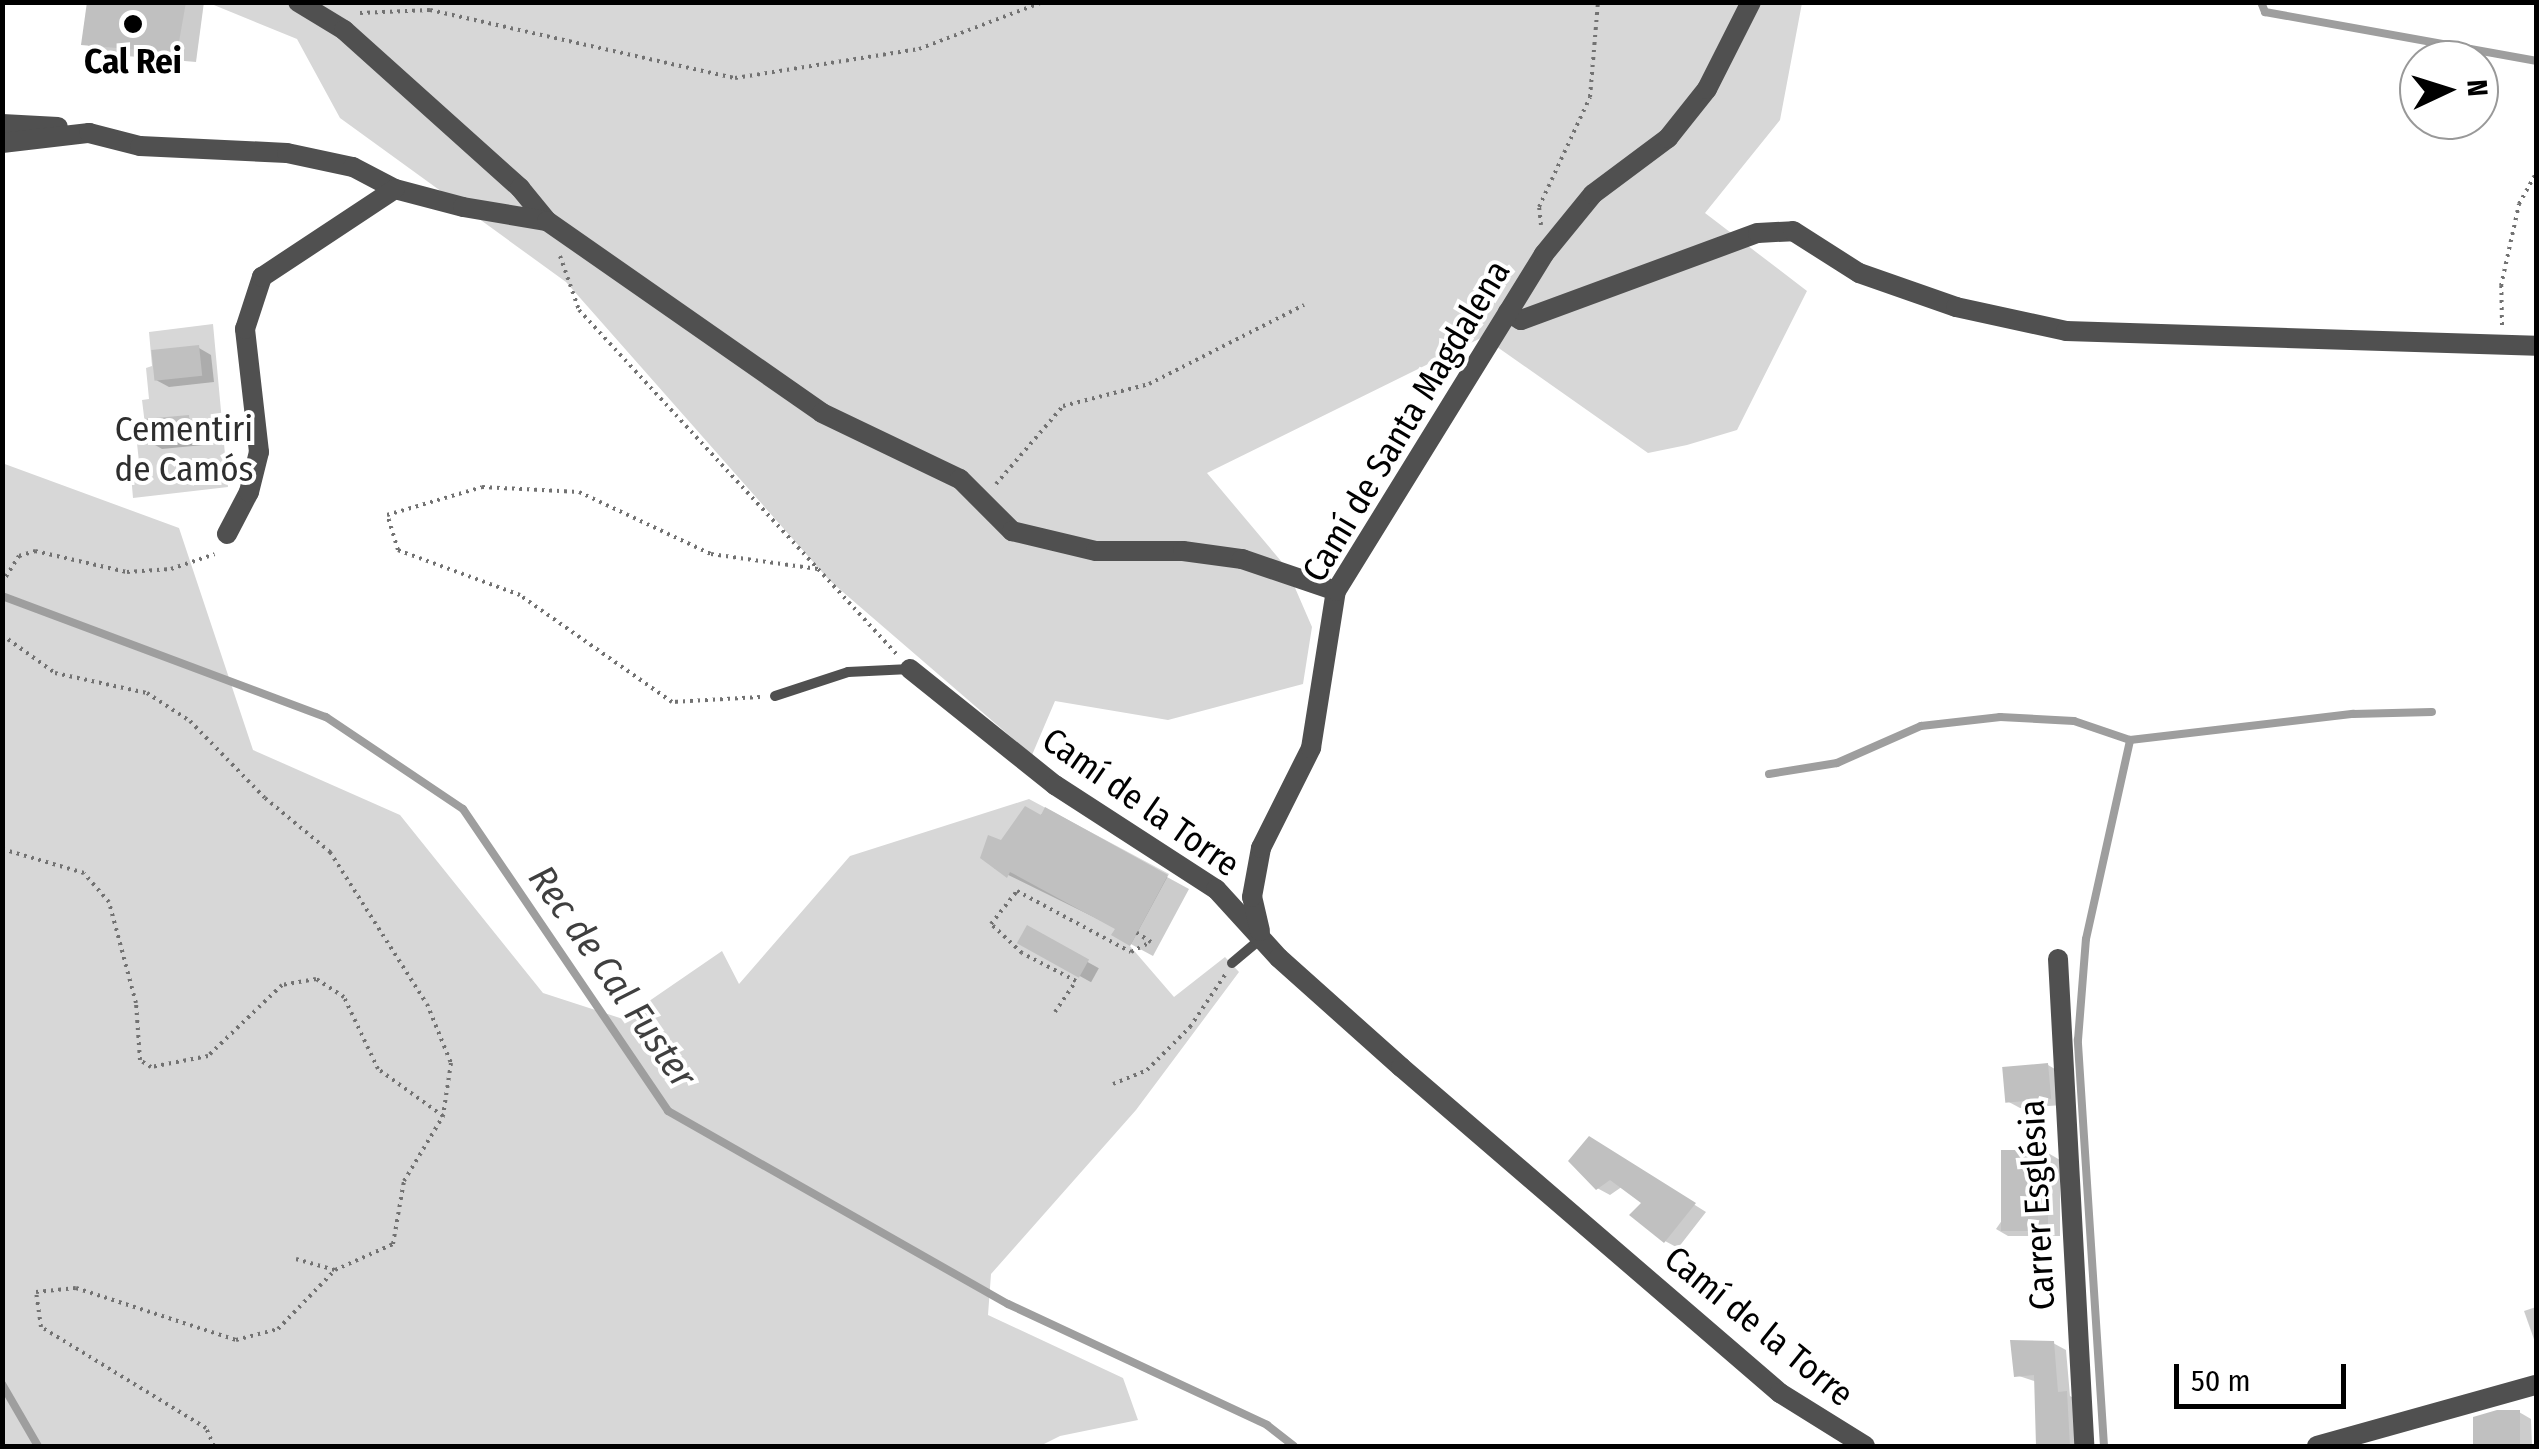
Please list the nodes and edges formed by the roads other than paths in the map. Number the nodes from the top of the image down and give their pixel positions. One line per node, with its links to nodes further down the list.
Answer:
1 (298, 2): 7 (street)
2 (1751, 2): 8 (street, Camí de Santa Magdalena)
3 (2, 124): 4 (street)
4 (89, 134): 5 (street); 6 (street)
5 (2, 142)
6 (395, 189): 7 (street); 10 (street)
7 (547, 221): 11 (street)
8 (1508, 312): 9 (street); 11 (street, Camí de Santa Magdalena)
9 (2536, 346)
10 (227, 534)
11 (1336, 591): 14 (street, Camí de Santa Magdalena)
12 (910, 669): 13 (lane); 14 (street, Camí de la Torre)
13 (775, 696)
14 (1262, 938): 16 (lane); 18 (street, Camí de la Torre)
15 (2058, 960): 19 (street, Carrer Església)
16 (1232, 964)
17 (2534, 1387): 20 (street)
18 (1865, 1446)
19 (2084, 1446)
20 (2317, 1446)

